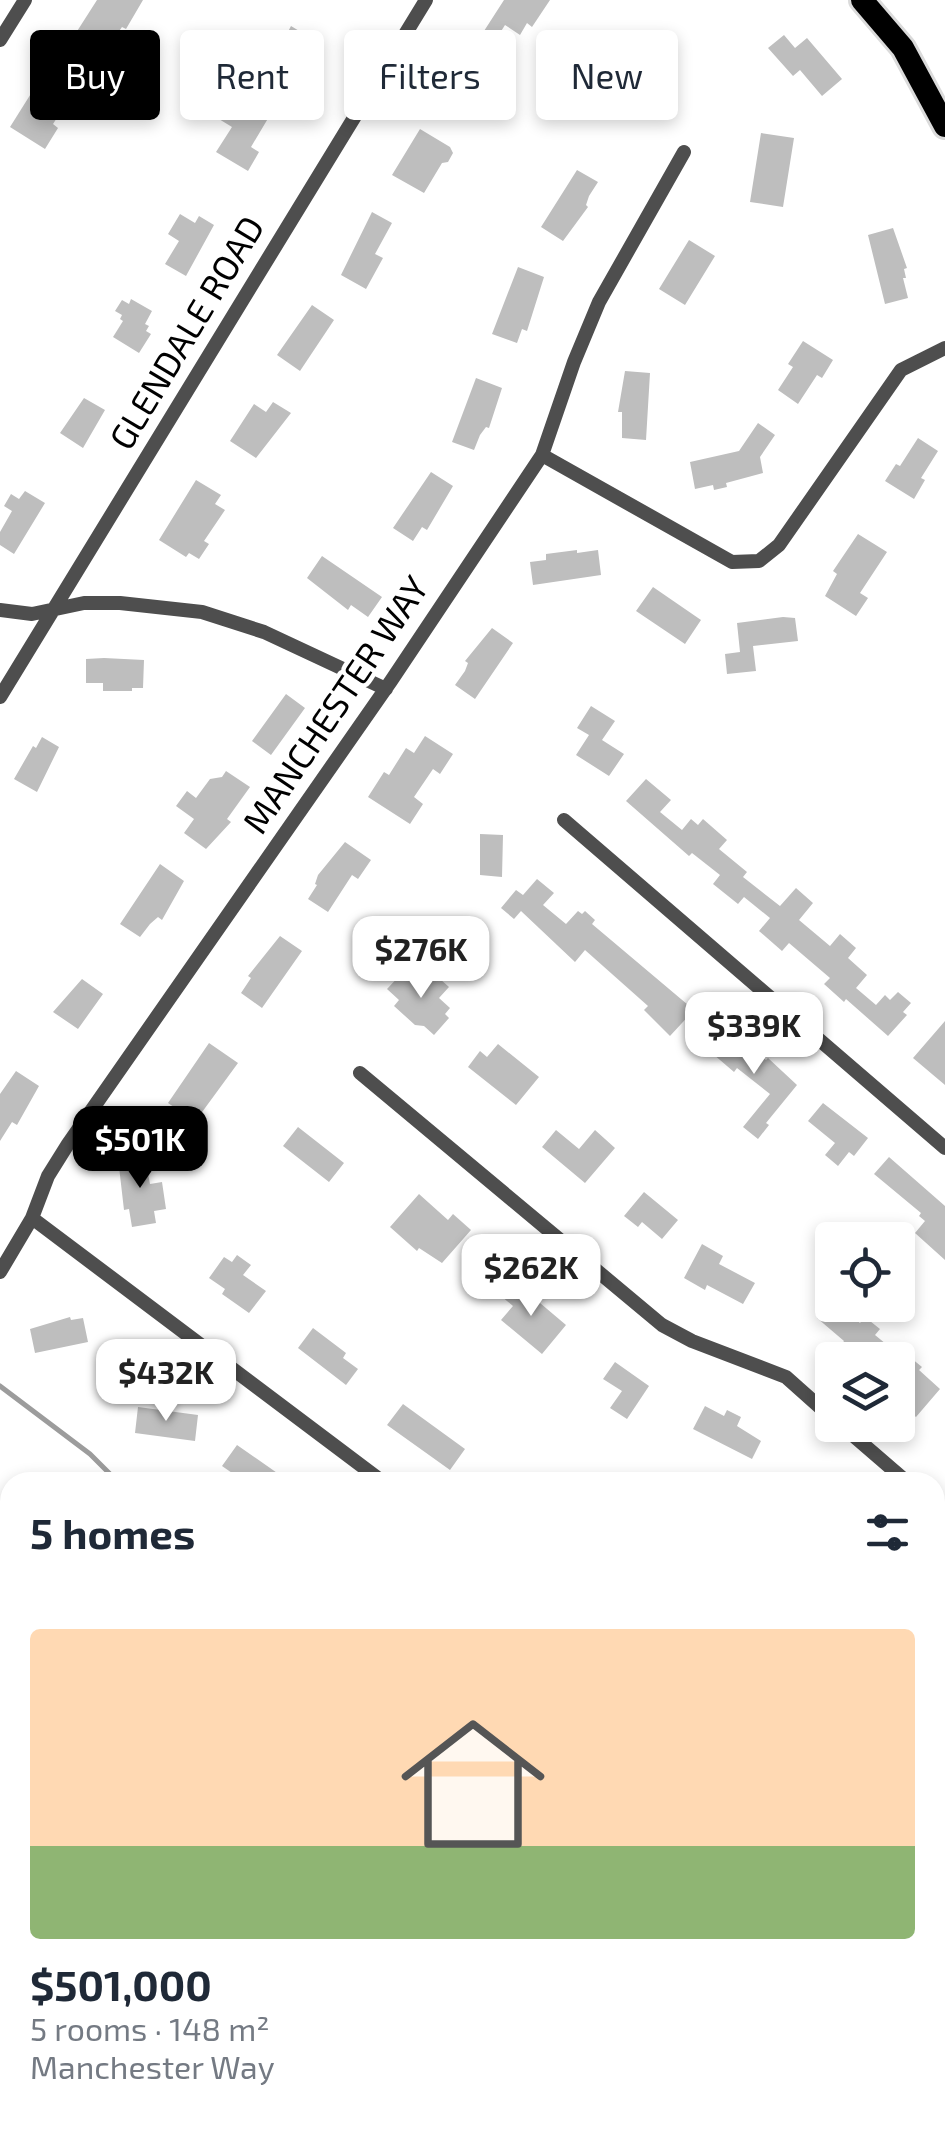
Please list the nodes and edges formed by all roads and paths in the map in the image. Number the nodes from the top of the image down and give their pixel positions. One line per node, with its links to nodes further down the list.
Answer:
1 (25, 0): 4 (street)
2 (426, 0): 10 (street, GLENDALE ROAD)
3 (862, 0): 5 (main road)
4 (0, 40)
5 (937, 91): 6 (main road)
6 (945, 126)
7 (684, 152): 9 (street, MANCHESTER WAY)
8 (945, 348): 9 (street)
9 (542, 455): 12 (street, MANCHESTER WAY)
10 (54, 609): 11 (street); 12 (street); 13 (street, GLENDALE ROAD)
11 (0, 610)
12 (386, 688): 17 (street, MANCHESTER WAY)
13 (0, 697)
14 (564, 820): 16 (street)
15 (360, 1073): 19 (street)
16 (945, 1148)
17 (32, 1218): 18 (street, MANCHESTER WAY); 21 (street)
18 (0, 1272)
19 (815, 1403)
20 (861, 1442): 22 (street)
21 (370, 1472)
22 (895, 1472)

